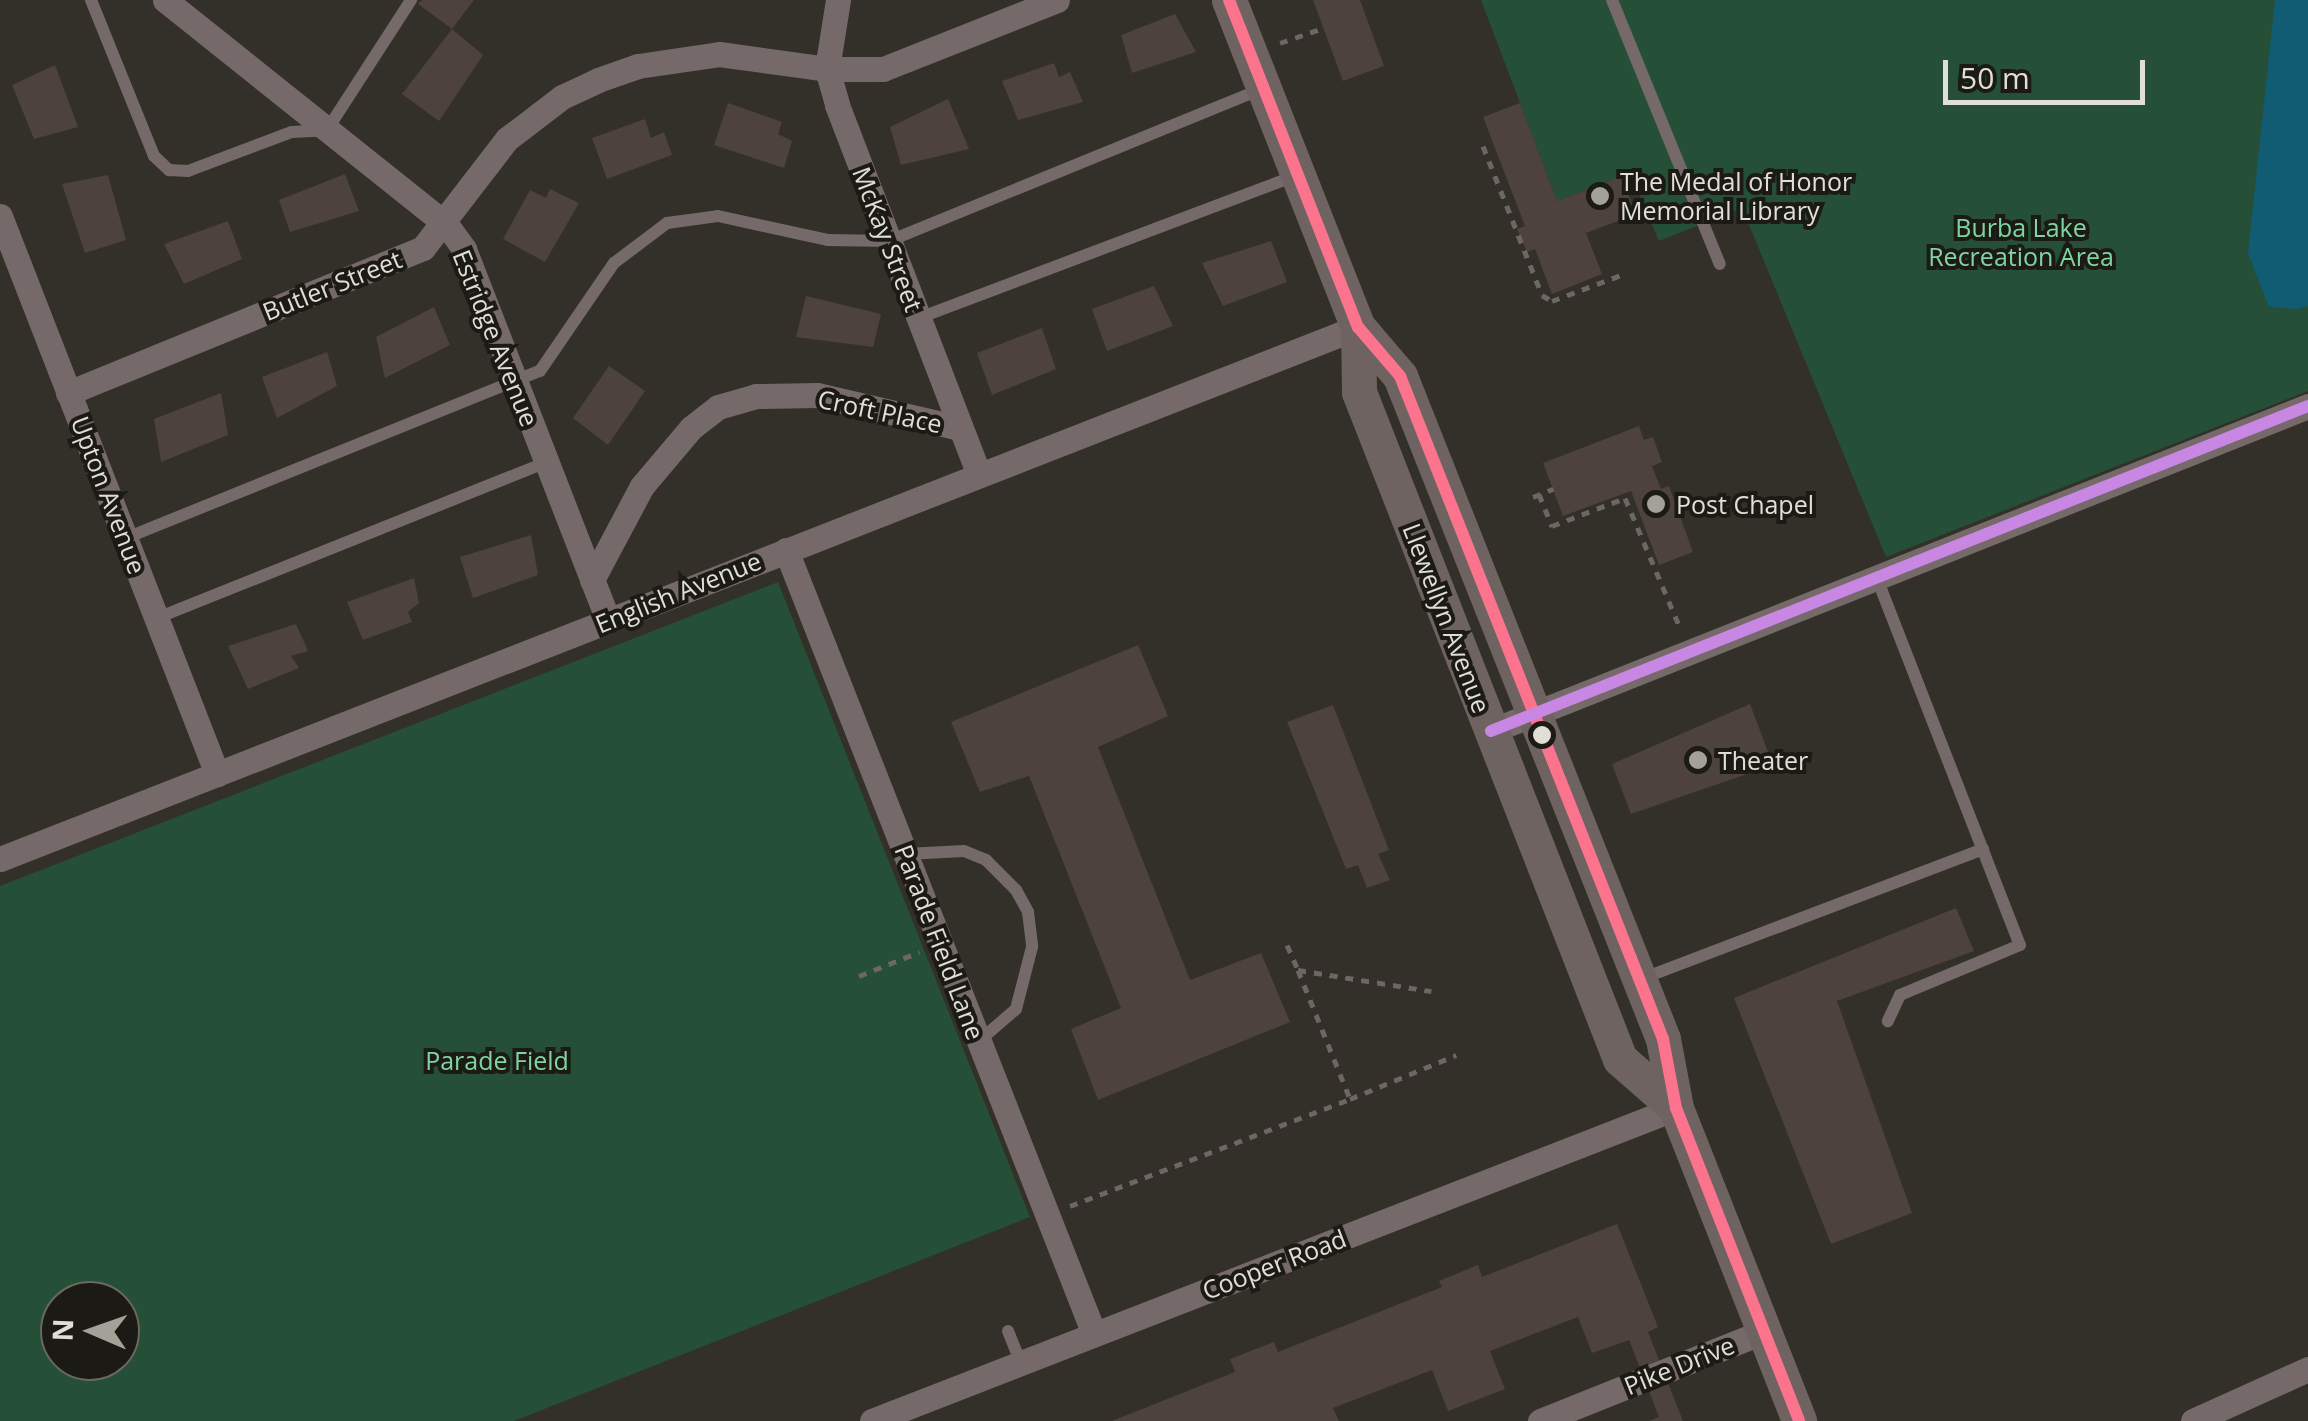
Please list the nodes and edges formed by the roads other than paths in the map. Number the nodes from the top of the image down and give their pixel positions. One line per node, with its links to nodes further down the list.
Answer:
1 (92, 0): 10 (lane)
2 (166, 0): 10 (street, Estridge Avenue)
3 (412, 0): 10 (lane)
4 (838, 0): 8 (street, McKay Street)
5 (1057, 0): 8 (street, Butler Street)
6 (1229, 0): 9 (street, Llewellyn Avenue)
7 (1612, 0): 15 (lane)
8 (827, 70): 13 (street, Butler Street); 14 (street, McKay Street)
9 (1264, 88): 11 (street, Llewellyn Avenue); 14 (lane)
10 (327, 130): 13 (street, Estridge Avenue)
11 (1299, 174): 16 (lane); 17 (street, Llewellyn Avenue)
12 (0, 216): 19 (street, Upton Avenue)
13 (446, 224): 18 (street, Estridge Avenue); 19 (street, Butler Street)
14 (889, 242): 16 (street, McKay Street); 18 (lane)
15 (1720, 264)
16 (918, 318): 21 (street, McKay Street)
17 (1358, 327): 23 (street, English Avenue); 30 (street, Llewellyn Avenue); 31 (street, Llewellyn Avenue)
18 (515, 384): 22 (street, Estridge Avenue); 24 (lane)
19 (68, 393): 24 (street, Upton Avenue)
20 (2308, 406): 26 (street)
21 (960, 428): 23 (street, McKay Street); 27 (street, Croft Place)
22 (545, 463): 27 (street, Estridge Avenue); 28 (lane)
23 (978, 474): 25 (street, English Avenue)
24 (126, 538): 28 (street, Upton Avenue)
25 (786, 550): 29 (street, English Avenue); 34 (street, Parade Field Lane)
26 (1876, 576): 30 (street); 33 (lane)
27 (592, 580): 29 (street, Estridge Avenue)
28 (157, 618): 32 (street, Upton Avenue)
29 (608, 620): 32 (street, English Avenue)
30 (1531, 713): 31 (street); 36 (street, Llewellyn Avenue)
31 (1491, 731): 39 (street, Llewellyn Avenue)
32 (218, 774): 35 (street, English Avenue)
33 (1983, 849): 36 (lane); 37 (lane)
34 (906, 854): 38 (street, Parade Field Lane); 38 (lane)
35 (0, 860)
36 (1639, 980): 39 (street, Llewellyn Avenue)
37 (1888, 1020)
38 (979, 1041): 42 (street, Parade Field Lane)
39 (1676, 1108): 41 (street, Llewellyn Avenue); 42 (street, Cooper Road)
40 (1008, 1331): 43 (lane)
41 (1763, 1332): 46 (street, Pike Drive); 47 (street, Llewellyn Avenue)
42 (1094, 1334): 43 (street, Cooper Road)
43 (1021, 1363): 45 (street, Cooper Road)
44 (2308, 1368): 48 (street)
45 (872, 1421)
46 (1540, 1421)
47 (1799, 1421)
48 (2193, 1421)

